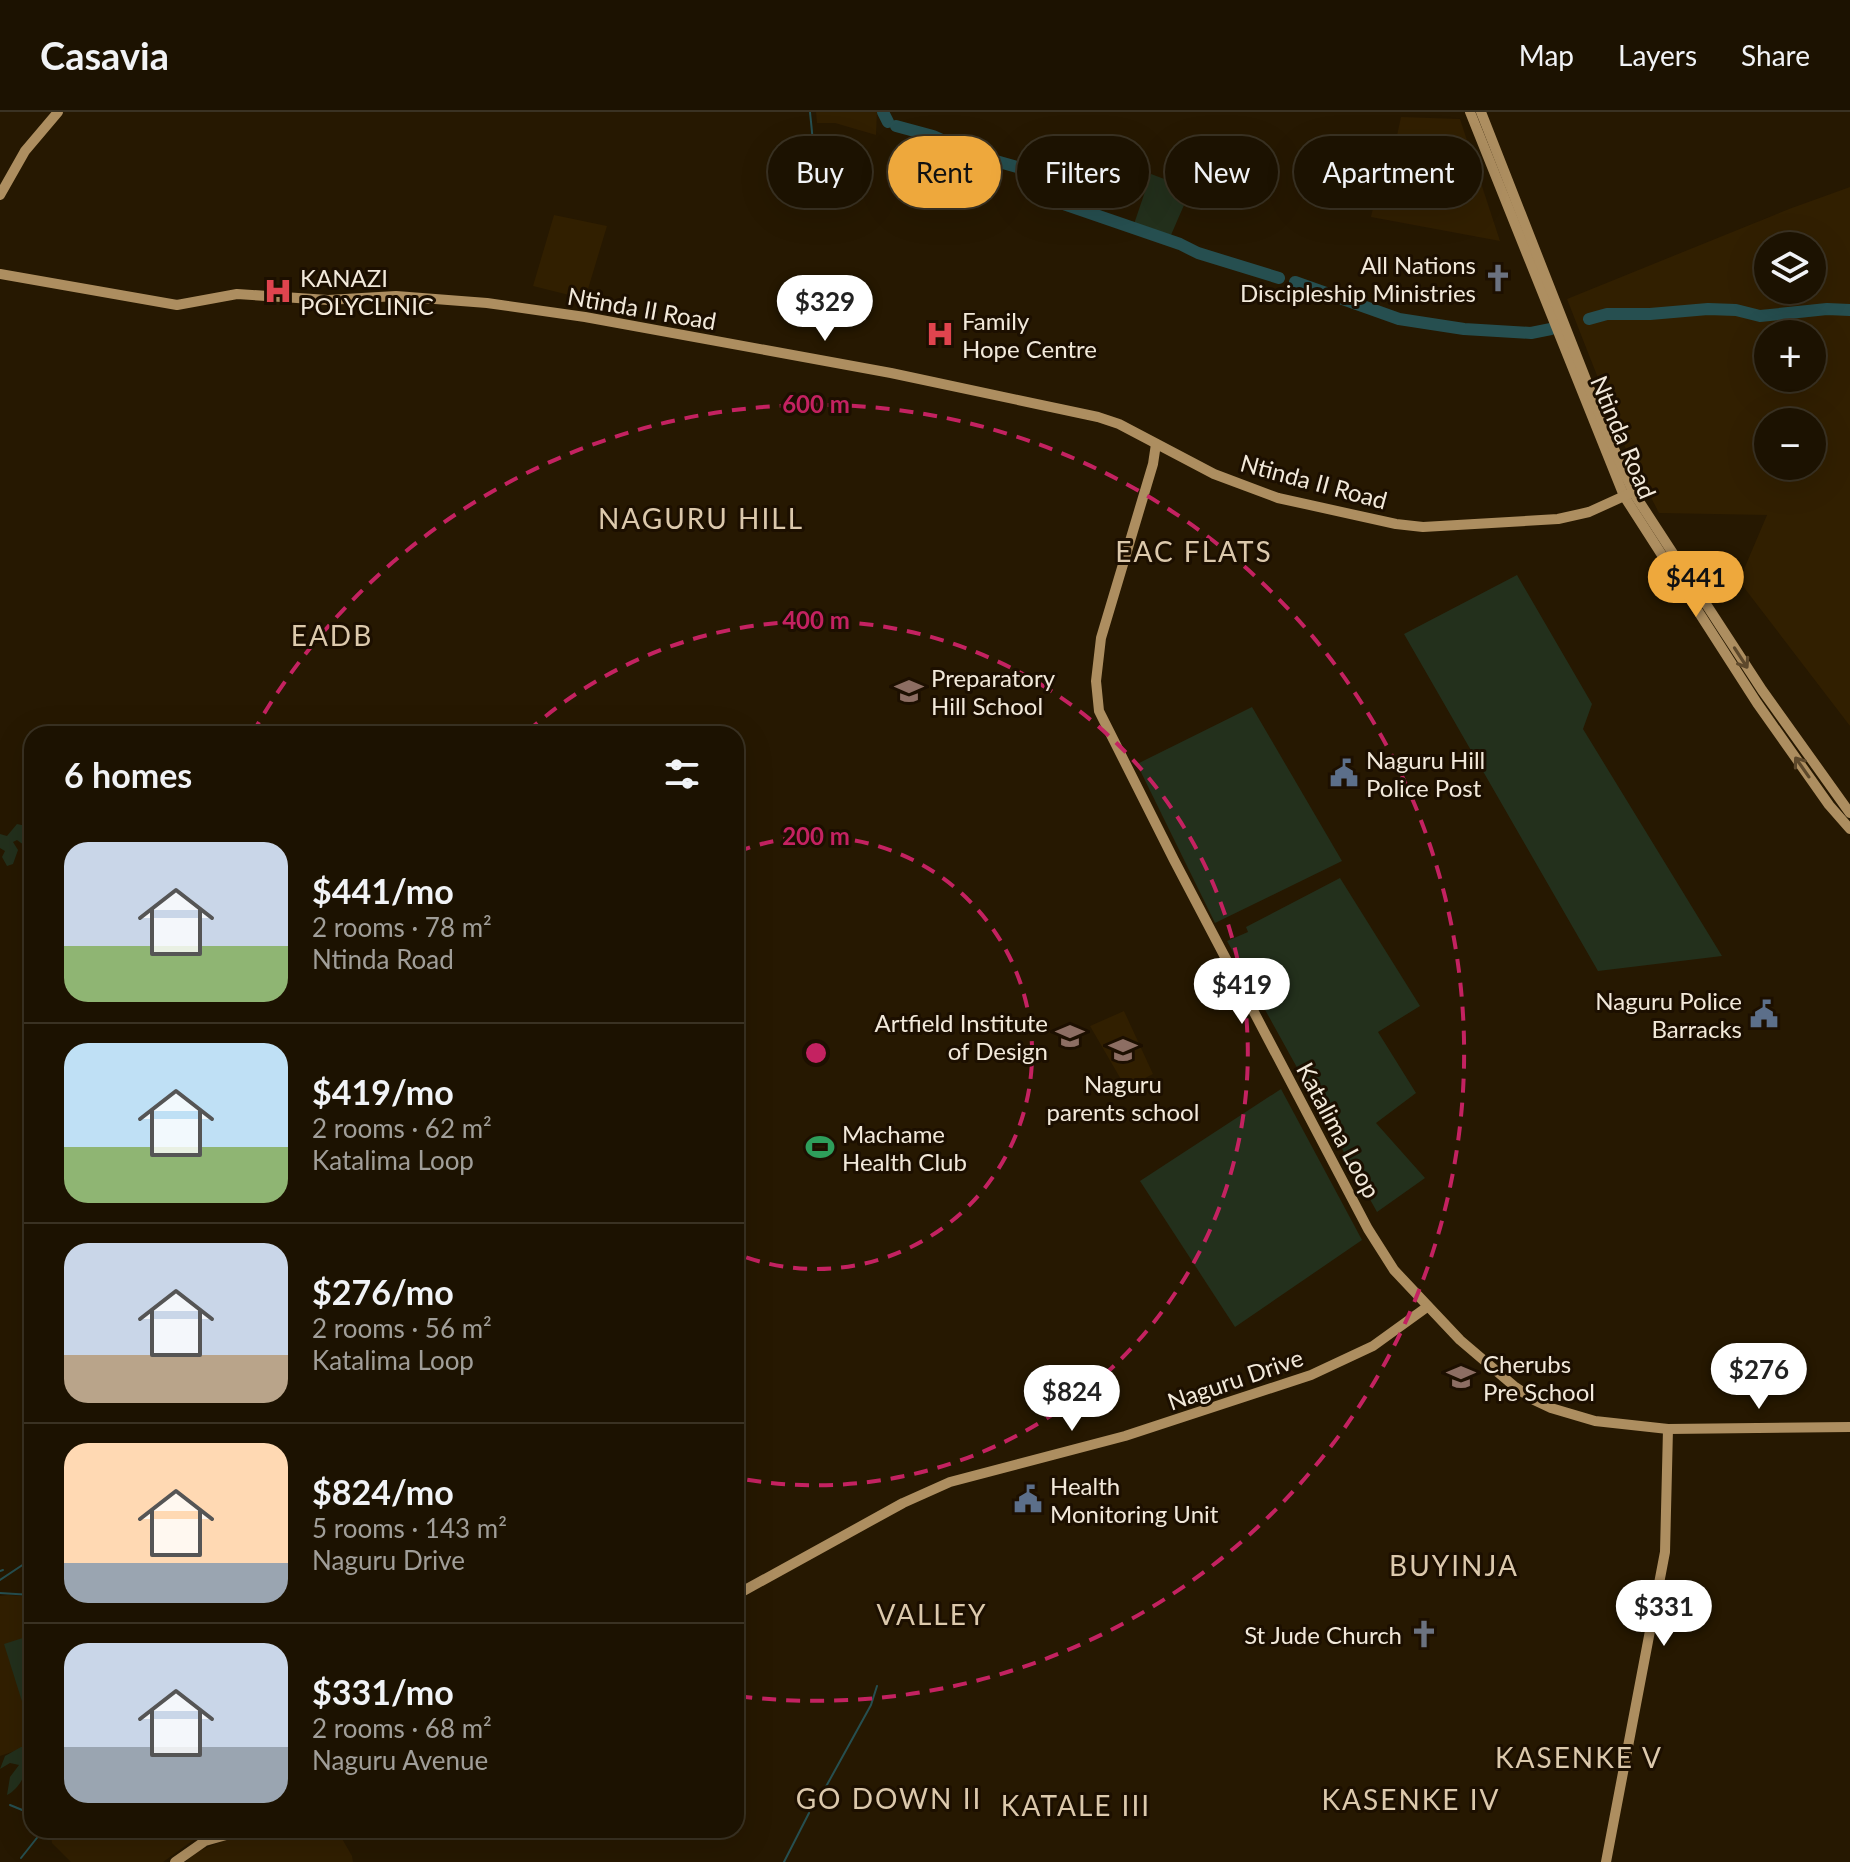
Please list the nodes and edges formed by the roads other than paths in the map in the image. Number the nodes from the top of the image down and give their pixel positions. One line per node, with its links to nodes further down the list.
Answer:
1 (58, 112): 4 (street)
2 (1470, 112): 7 (street, Ntinda Road)
3 (1481, 112): 7 (street, Ntinda Road)
4 (0, 195)
5 (0, 274): 6 (street, Ntinda II Road)
6 (1156, 444): 7 (street, Ntinda II Road); 10 (street, Katalima Loop)
7 (1628, 494): 8 (street, Ntinda Road, one-way to 8); 9 (street, Ntinda Road, one-way to 7)
8 (1850, 813)
9 (1850, 829)
10 (1427, 1307): 12 (street, Katalima Loop); 13 (street, Naguru Drive)
11 (1850, 1427): 12 (street, Katalima Loop)
12 (1668, 1429): 16 (street)
13 (744, 1591)
14 (216, 1838): 15 (street)
15 (175, 1862)
16 (1606, 1862)

